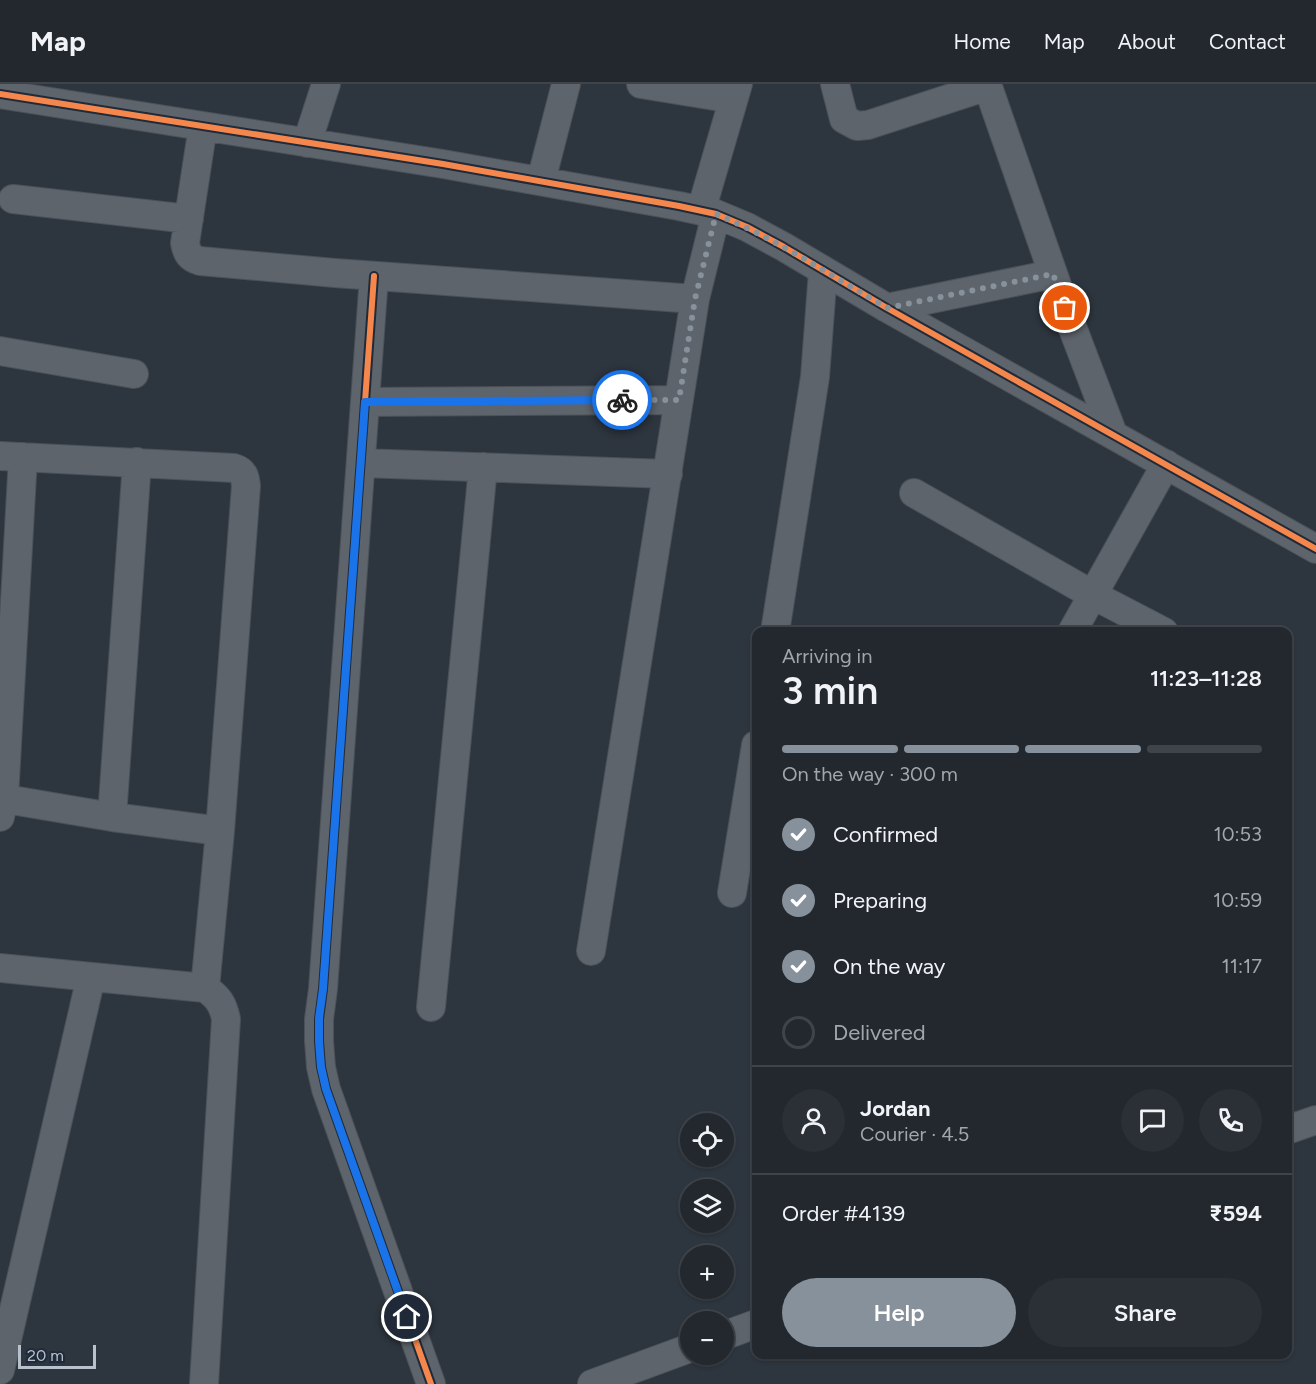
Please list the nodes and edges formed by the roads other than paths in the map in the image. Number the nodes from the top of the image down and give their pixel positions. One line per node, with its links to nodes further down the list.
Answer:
1 (326, 84): 9 (street)
2 (566, 84): 10 (street)
3 (641, 84): 6 (street)
4 (835, 84): 5 (street)
5 (987, 85): 15 (street)
6 (735, 92): 12 (street)
7 (0, 94): 8 (street)
8 (203, 126): 9 (street); 13 (street)
9 (307, 143): 10 (street)
10 (541, 181): 12 (street)
11 (13, 200): 13 (street)
12 (708, 213): 14 (street); 17 (street)
13 (189, 219): 16 (street)
14 (823, 271): 18 (street); 33 (street)
15 (1053, 274): 18 (street); 23 (street)
16 (374, 276): 17 (street); 22 (street)
17 (695, 299): 21 (street)
18 (887, 308): 23 (street)
19 (0, 351): 20 (street)
20 (134, 374)
21 (679, 400): 22 (street); 29 (street)
22 (365, 402): 26 (street)
23 (1113, 434): 27 (street)
24 (12, 456): 25 (street); 37 (street)
25 (137, 462): 38 (street); 39 (street)
26 (361, 463): 28 (street); 53 (street)
27 (1166, 464): 31 (street); 32 (street)
28 (483, 467): 29 (street); 45 (street)
29 (668, 474): 41 (street)
30 (914, 493): 32 (street)
31 (1316, 549)
32 (1093, 595): 34 (street); 35 (street)
33 (776, 627)
34 (1075, 627)
35 (1154, 627)
36 (752, 770): 40 (street)
37 (1, 804): 38 (street)
38 (112, 817): 39 (street)
39 (220, 831): 44 (street)
40 (732, 893)
41 (591, 951)
42 (0, 968): 43 (street)
43 (91, 977): 44 (street); 51 (street)
44 (205, 988): 52 (street)
45 (431, 1007)
46 (1316, 1120): 47 (street)
47 (1292, 1128)
48 (752, 1325): 49 (street)
49 (734, 1332)
50 (680, 1352): 54 (street)
51 (0, 1370)
52 (204, 1384)
53 (431, 1384)
54 (592, 1384)

